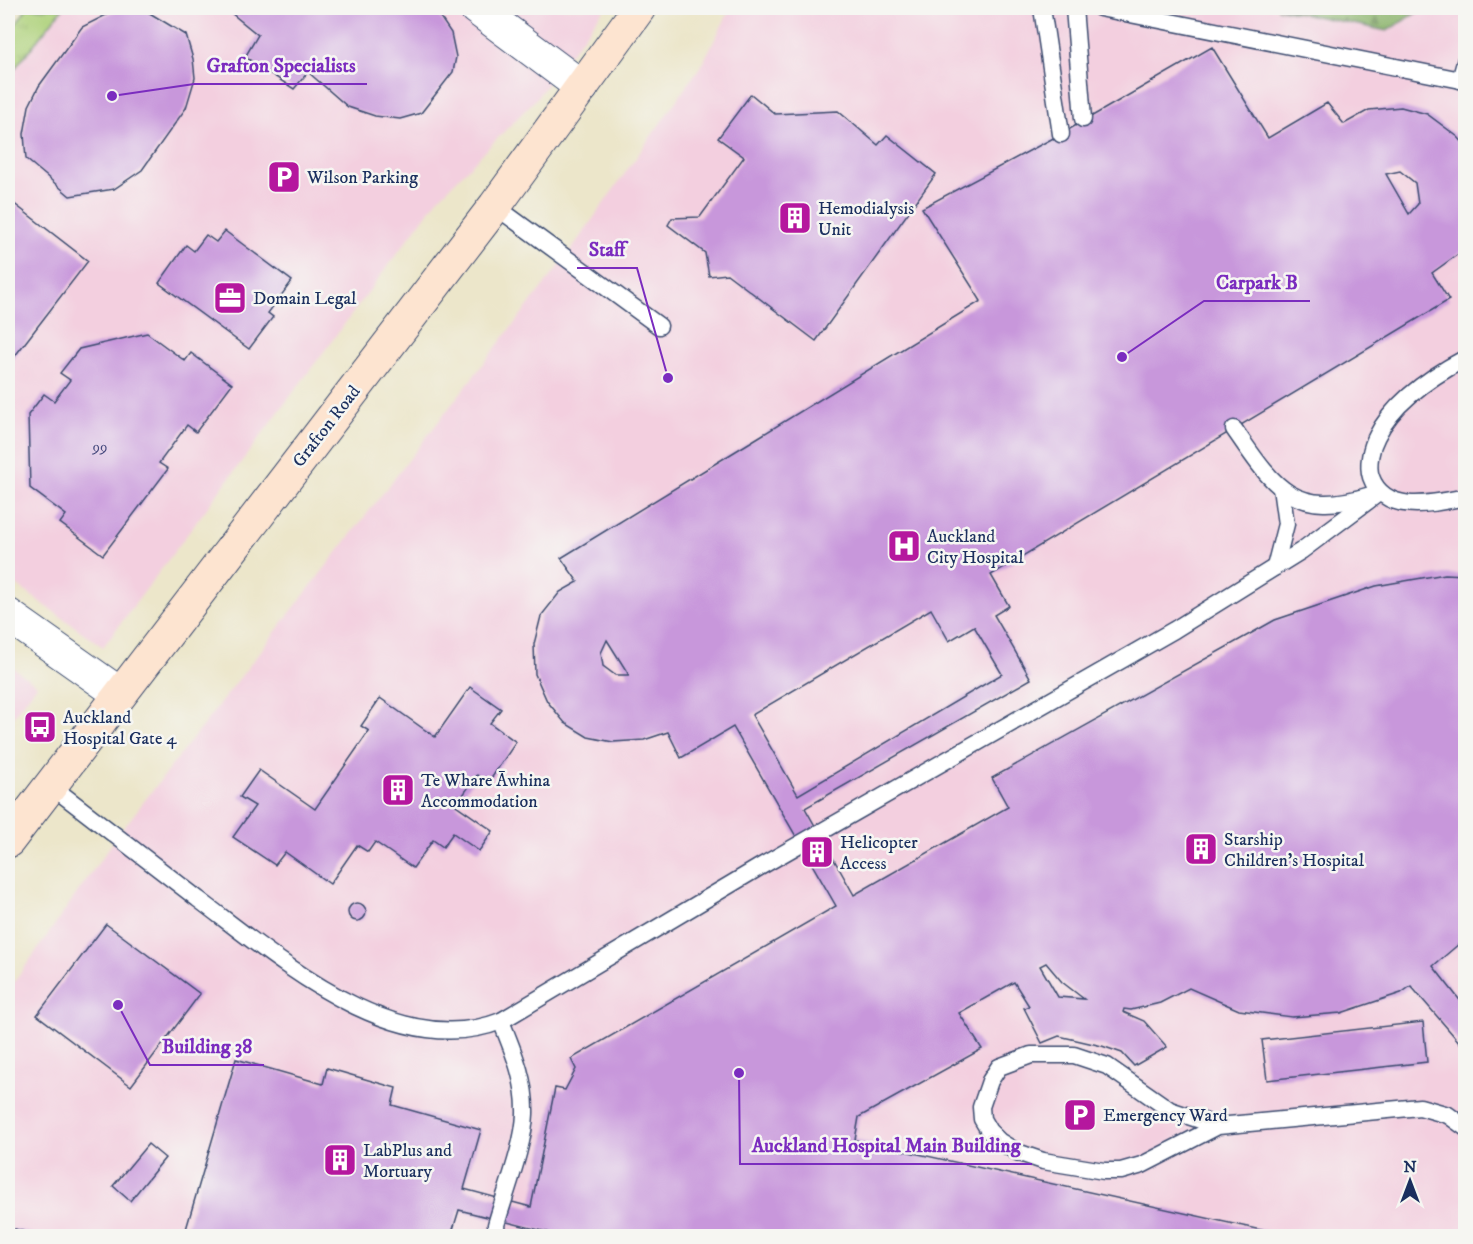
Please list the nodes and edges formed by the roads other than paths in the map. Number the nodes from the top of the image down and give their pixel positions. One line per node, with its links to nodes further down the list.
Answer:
1 (476, 8): 8 (street)
2 (639, 8): 8 (main road, Grafton Road)
3 (1042, 8): 10 (lane)
4 (1074, 8): 9 (lane)
5 (1100, 8): 7 (lane)
6 (1466, 59): 7 (lane)
7 (1463, 81)
8 (582, 87): 11 (main road, Grafton Road)
9 (1083, 119)
10 (1061, 134)
11 (495, 206): 12 (lane); 20 (main road, Grafton Road)
12 (659, 326)
13 (1466, 358): 16 (lane)
14 (1234, 429): 15 (lane)
15 (1281, 488): 16 (lane); 18 (lane)
16 (1380, 492): 17 (lane); 18 (lane)
17 (1466, 497)
18 (1275, 567): 23 (lane)
19 (8, 615): 20 (street)
20 (120, 694): 21 (main road, Grafton Road)
21 (50, 785): 22 (main road, Grafton Road); 23 (lane)
22 (8, 841)
23 (501, 1021): 26 (lane)
24 (1218, 1126): 24 (lane); 25 (lane)
25 (1466, 1128)
26 (497, 1236)

